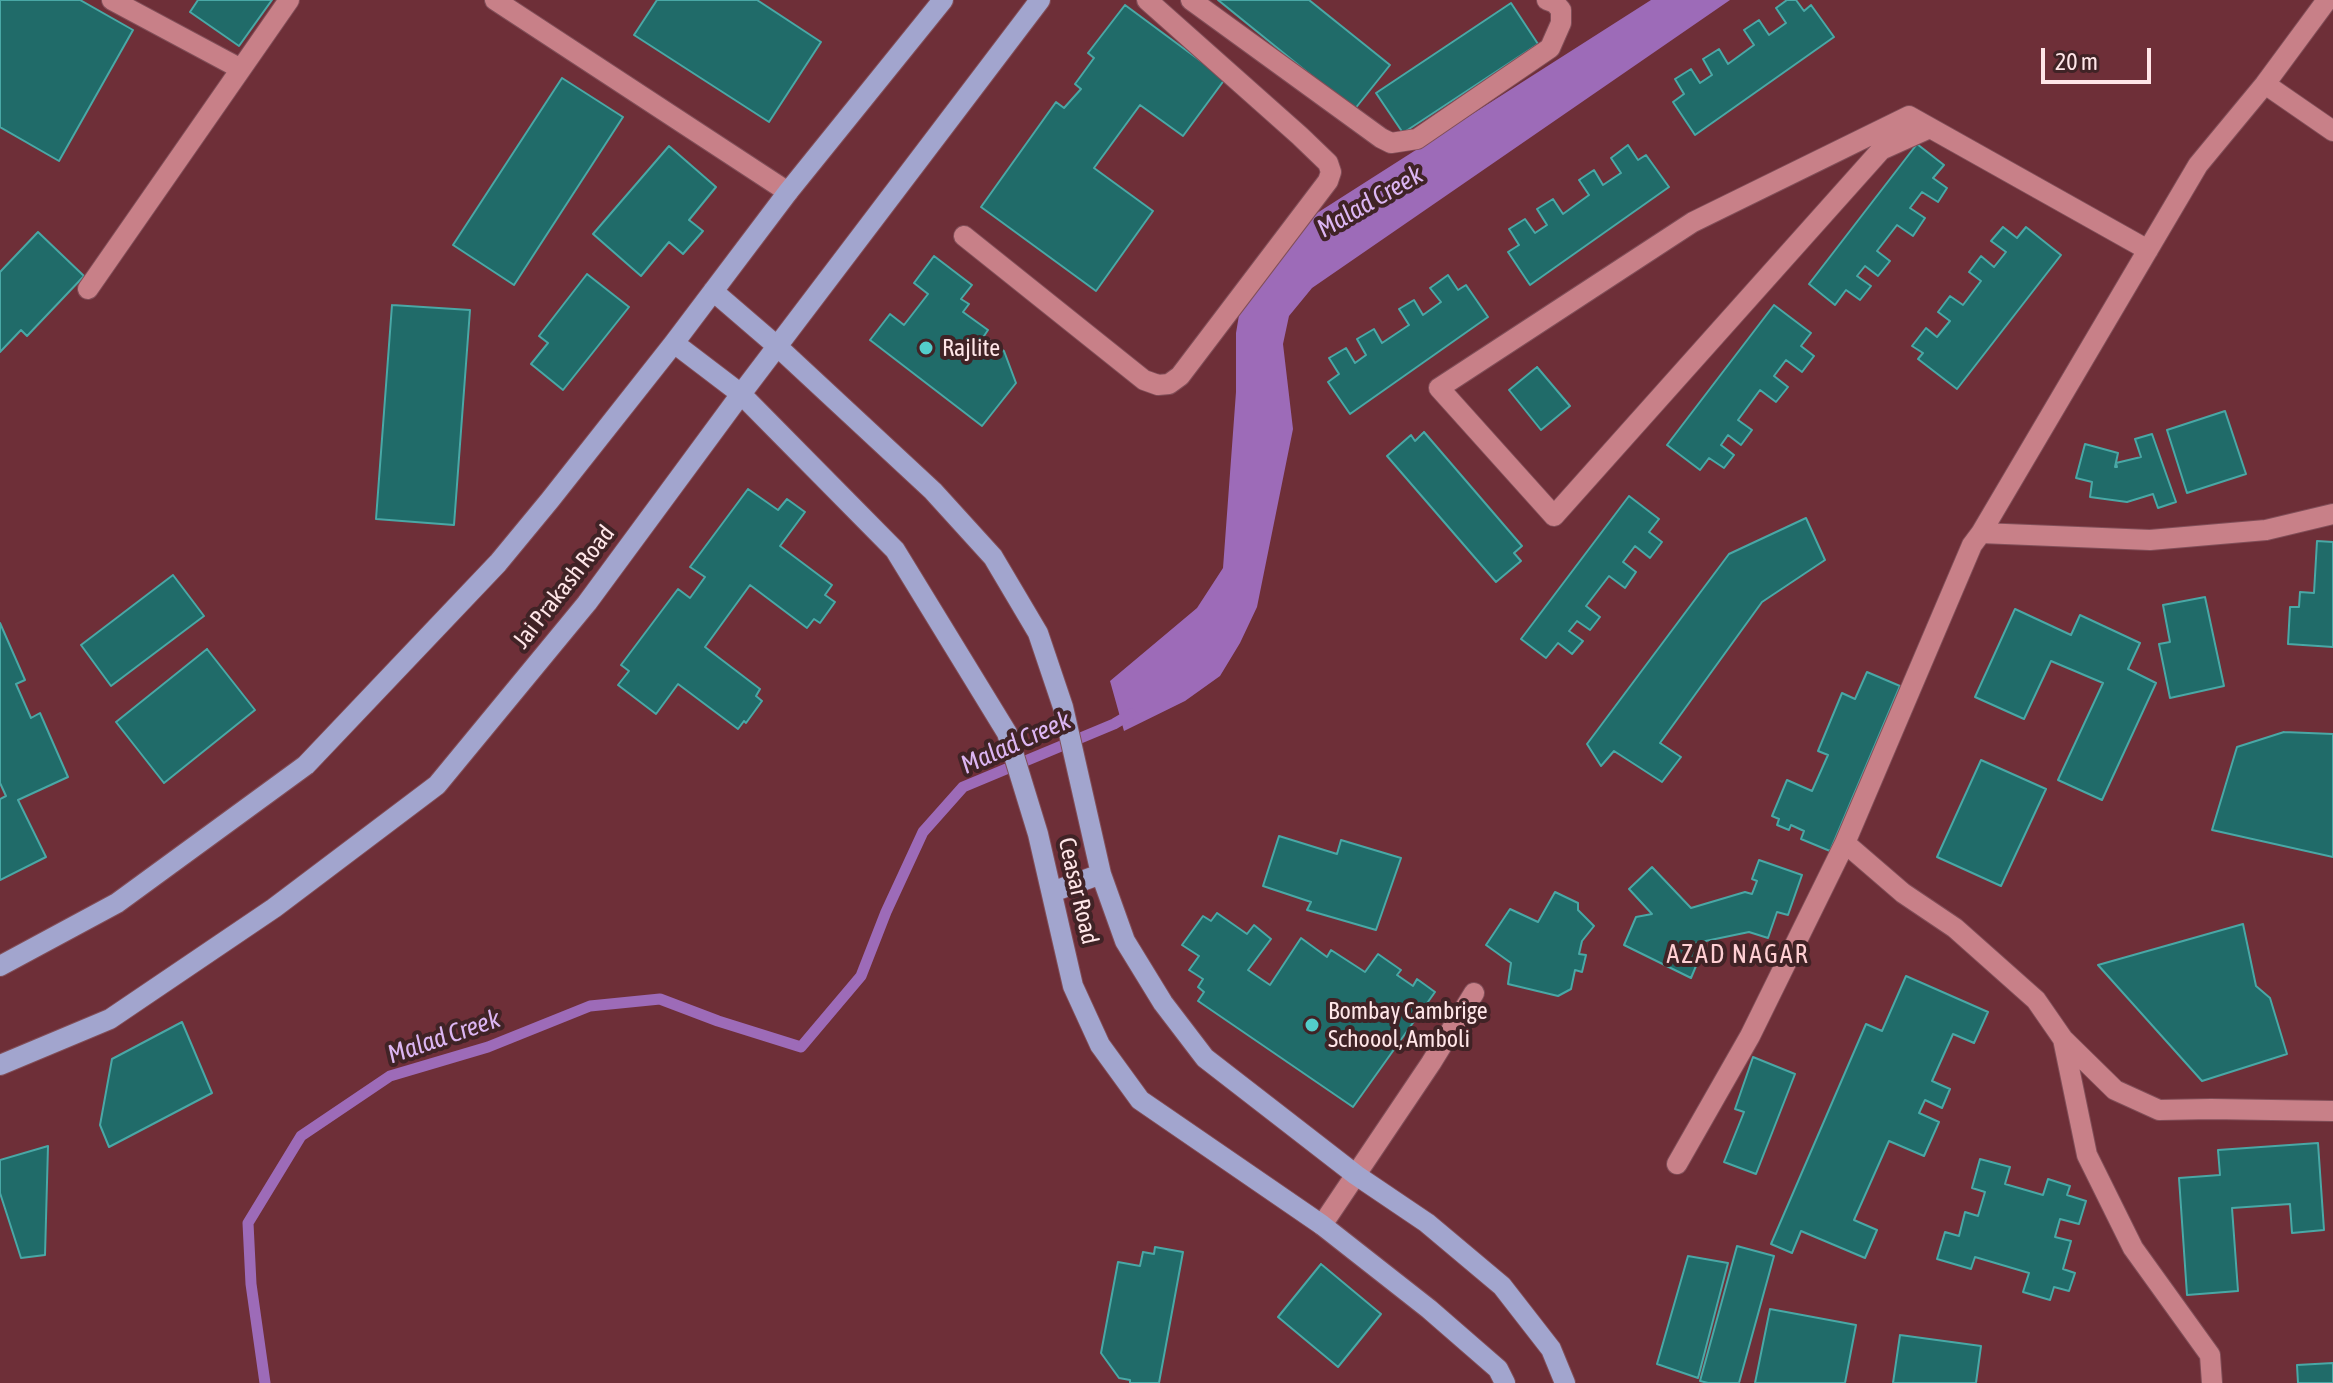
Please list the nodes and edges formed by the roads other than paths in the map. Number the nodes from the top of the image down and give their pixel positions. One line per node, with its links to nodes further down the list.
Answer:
1 (112, 0): 10 (street)
2 (289, 0): 10 (street)
3 (495, 0): 14 (street)
4 (943, 0): 14 (main road)
5 (1040, 0): 20 (main road, Jai Prakash Road)
6 (1147, 0): 15 (street)
7 (1191, 0): 8 (street)
8 (1547, 0)
9 (2327, 0): 11 (street)
10 (241, 69): 17 (street)
11 (2265, 84): 13 (street); 16 (street)
12 (1930, 128): 12 (street); 16 (street)
13 (2333, 131)
14 (788, 192): 18 (main road)
15 (964, 236)
16 (2148, 250): 23 (street)
17 (88, 289)
18 (713, 291): 19 (main road); 20 (main road)
19 (674, 343): 21 (main road, Ceasar Road); 27 (main road)
20 (778, 347): 21 (main road, Jai Prakash Road); 25 (main road, Ceasar Road)
21 (741, 394): 26 (main road, Ceasar Road); 30 (main road, Jai Prakash Road)
22 (2333, 514): 23 (street)
23 (1981, 533): 24 (street)
24 (1845, 843): 29 (street); 32 (street)
25 (1101, 874): 26 (main road); 33 (main road, Ceasar Road)
26 (1052, 892): 34 (main road, Ceasar Road)
27 (0, 966)
28 (1474, 993): 33 (street)
29 (2063, 1039): 31 (street); 37 (street)
30 (0, 1065)
31 (2333, 1111)
32 (1677, 1164)
33 (1356, 1175): 34 (street); 36 (main road, Ceasar Road)
34 (1322, 1225): 35 (main road, Ceasar Road)
35 (1505, 1383)
36 (1565, 1383)
37 (2212, 1383)

